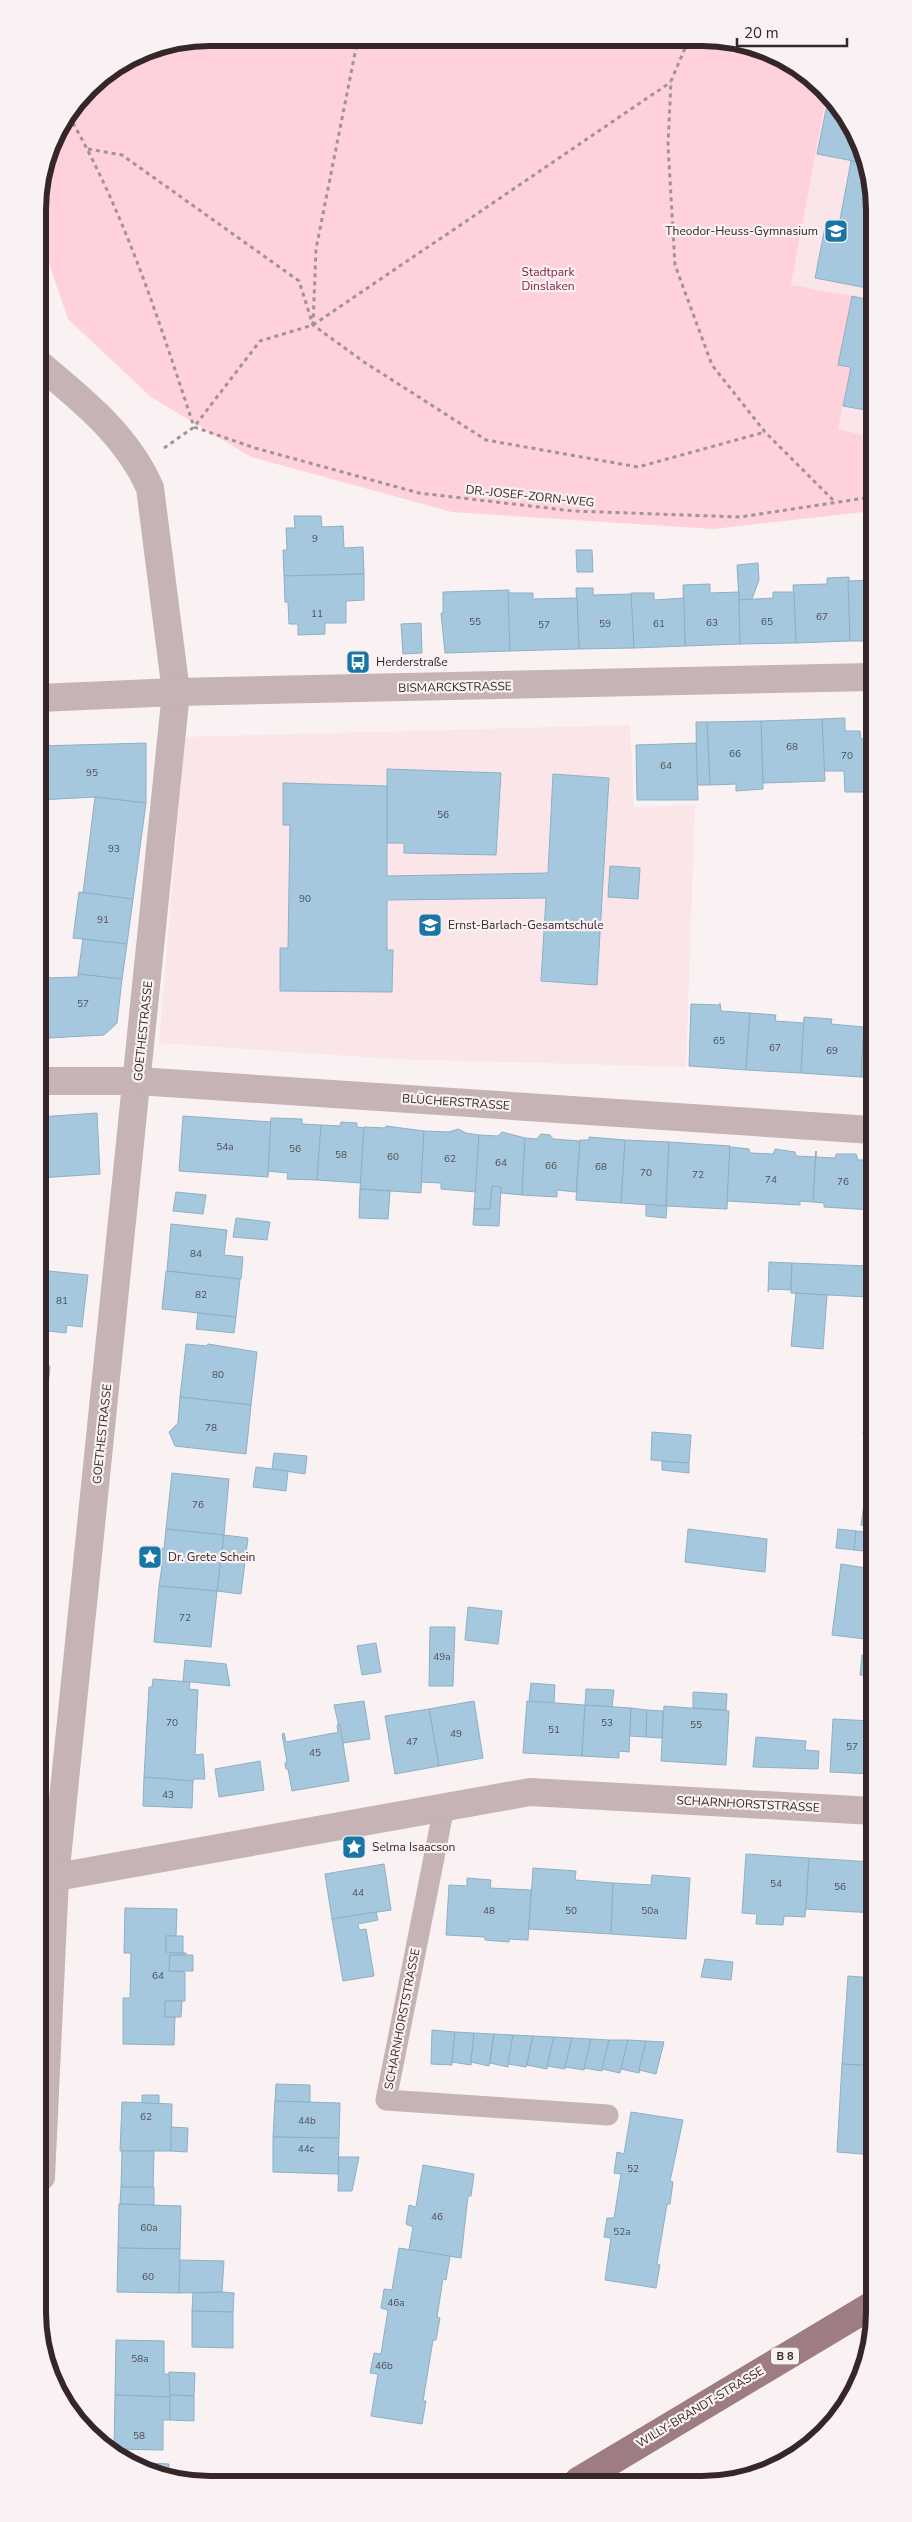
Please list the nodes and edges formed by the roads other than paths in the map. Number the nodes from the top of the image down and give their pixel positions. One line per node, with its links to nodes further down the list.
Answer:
1 (47, 371): 3 (street)
2 (866, 677): 3 (street, BISMARCKSTRASSE)
3 (176, 692): 4 (street, BISMARCKSTRASSE); 6 (street, GOETHESTRASSE)
4 (47, 698)
5 (47, 1081): 6 (street, BLÜCHERSTRASSE)
6 (138, 1081): 7 (street, BLÜCHERSTRASSE); 10 (street, GOETHESTRASSE)
7 (866, 1130)
8 (444, 1807): 9 (street, SCHARNHORSTSTRASSE); 10 (street, SCHARNHORSTSTRASSE); 12 (lane, SCHARNHORSTSTRASSE)
9 (865, 1811)
10 (48, 1879): 11 (street, GOETHESTRASSE)
11 (46, 1957)
12 (608, 2115)
13 (865, 2309): 14 (main road, WILLY-BRANDT-STRASSE / B 8)
14 (586, 2476)

